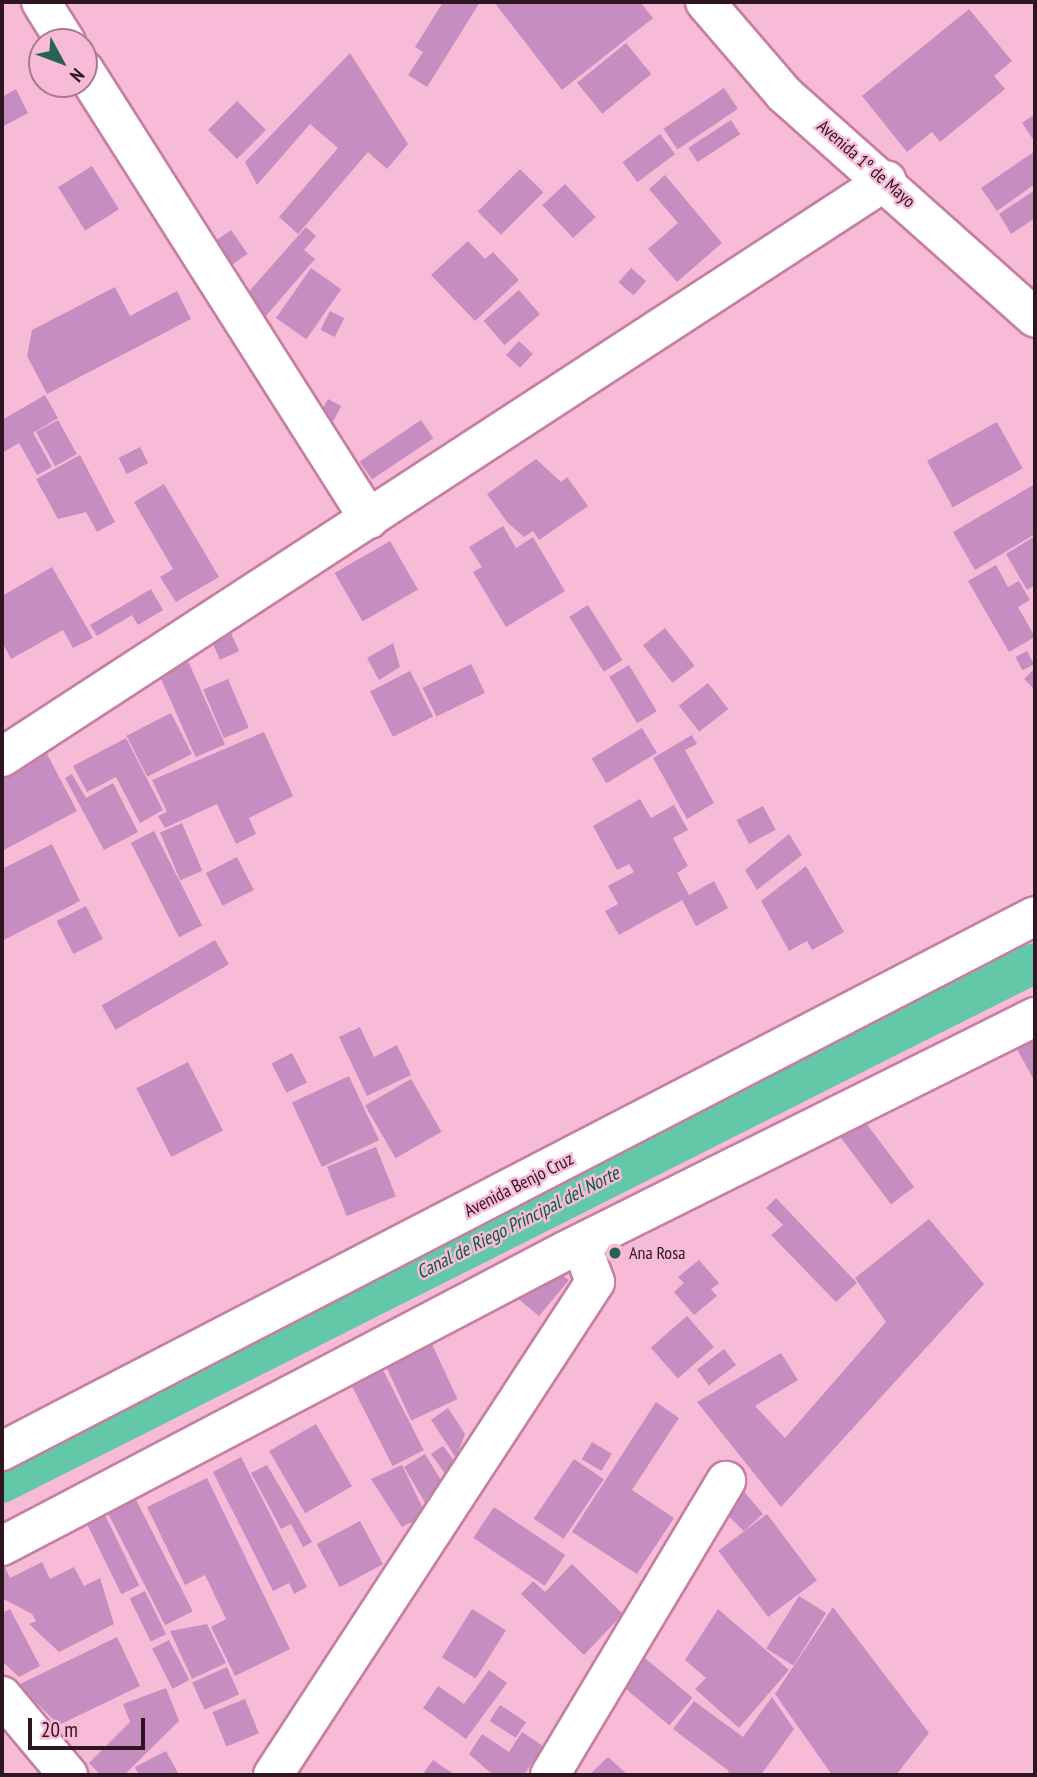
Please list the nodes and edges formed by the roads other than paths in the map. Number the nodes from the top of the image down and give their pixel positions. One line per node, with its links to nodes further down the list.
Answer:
1 (41, 2): 3 (main road)
2 (705, 2): 5 (main road, Avenida 1º de Mayo)
3 (57, 28)
4 (98, 92): 7 (main road)
5 (887, 180): 6 (main road, Avenida 1º de Mayo); 7 (main road)
6 (1035, 318)
7 (369, 519): 8 (main road)
8 (2, 757)
9 (1035, 916): 12 (main road, Avenida Benjo Cruz)
10 (1035, 1017): 11 (main road)
11 (581, 1244): 14 (main road); 17 (main road)
12 (2, 1451)
13 (726, 1481): 18 (main road)
14 (2, 1545)
15 (2, 1696): 16 (main road)
16 (68, 1775)
17 (273, 1775)
18 (550, 1775)

